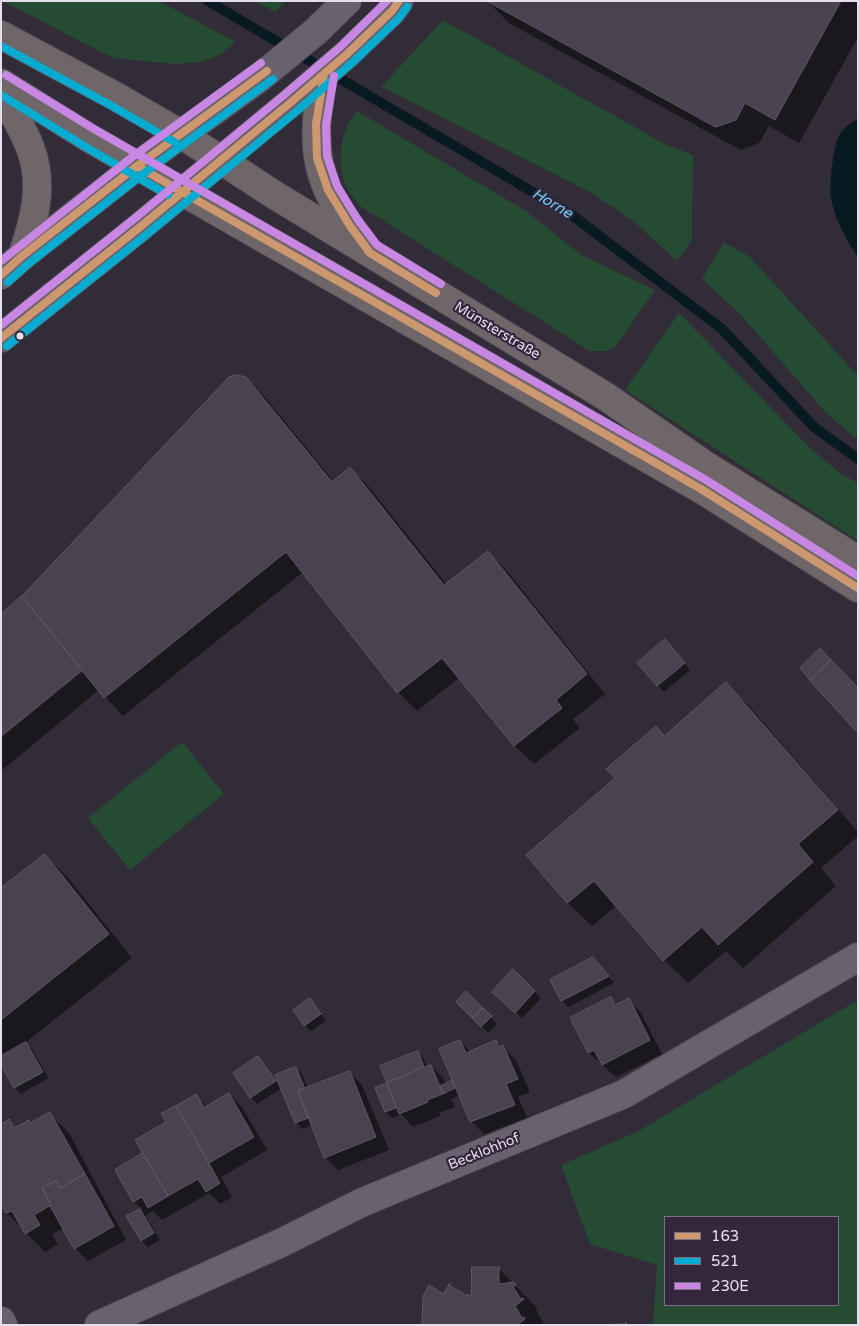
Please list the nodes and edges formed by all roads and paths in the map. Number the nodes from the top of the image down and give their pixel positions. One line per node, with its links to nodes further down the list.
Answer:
1 (347, 1): 7 (street)
2 (399, 1): 4 (street)
3 (1, 35): 7 (main road, Münsterstraße)
4 (324, 74): 8 (street); 11 (main road)
5 (1, 83): 9 (main road)
6 (1, 92): 12 (main road)
7 (181, 134): 8 (main road, Münsterstraße); 9 (street)
8 (222, 160): 10 (street); 11 (main road, Münsterstraße)
9 (137, 166): 10 (main road); 12 (street)
10 (183, 192): 14 (street); 16 (main road)
11 (370, 253): 15 (main road, Münsterstraße)
12 (22, 256): 13 (street)
13 (1, 275)
14 (1, 338)
15 (858, 560)
16 (858, 588)
17 (858, 957): 20 (street, Becklohhof)
18 (1, 1321): 19 (street)
19 (3, 1325)
20 (99, 1325)

